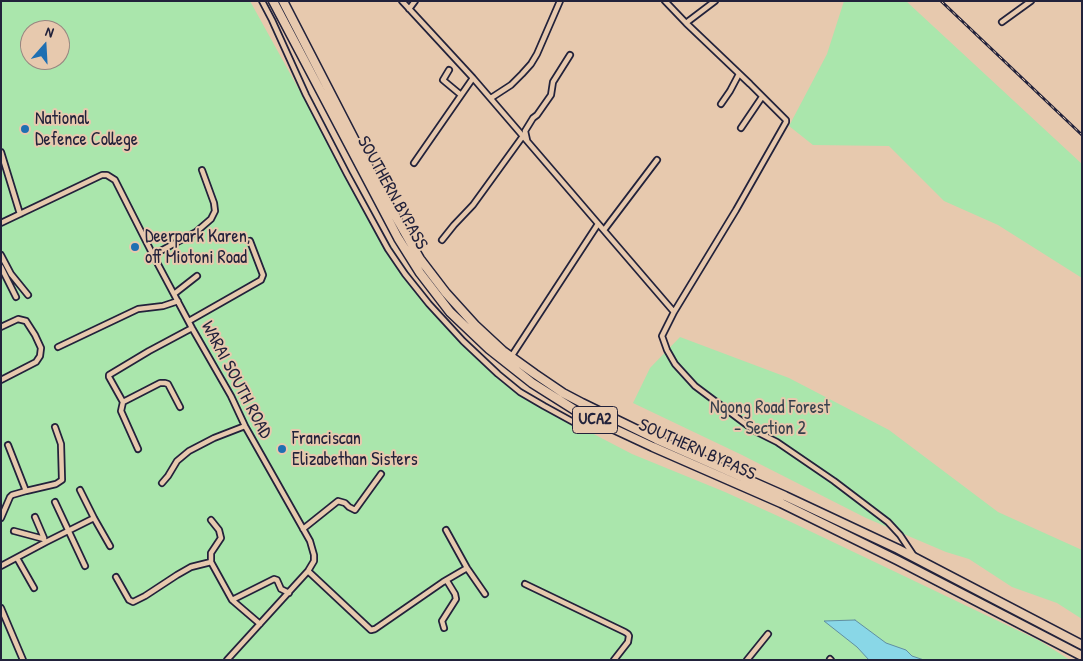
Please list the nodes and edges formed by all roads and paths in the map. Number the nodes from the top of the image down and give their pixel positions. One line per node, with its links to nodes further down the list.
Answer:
1 (262, 1): 53 (street)
2 (273, 1): 90 (highway, SOUTHERN BYPASS / UCA2)
3 (283, 1): 47 (highway, SOUTHERN BYPASS / UCA2)
4 (402, 1): 10 (street)
5 (415, 1): 10 (street)
6 (560, 1): 19 (street)
7 (666, 1): 12 (street)
8 (716, 1): 12 (street)
9 (1031, 1): 11 (street)
10 (409, 9): 16 (street)
11 (1002, 22)
12 (686, 23): 15 (street)
13 (570, 54): 23 (street)
14 (449, 70): 17 (street)
15 (739, 74): 18 (street); 20 (street)
16 (473, 78): 17 (street); 19 (street)
17 (462, 95): 26 (street)
18 (762, 97): 21 (street); 42 (street)
19 (491, 98): 22 (street)
20 (721, 104)
21 (741, 128)
22 (523, 136): 23 (street); 32 (street)
23 (528, 141): 30 (street)
24 (1, 152): 28 (street)
25 (657, 160): 31 (street)
26 (414, 163)
27 (202, 170): 35 (street)
28 (20, 214): 29 (street); 35 (street, WARAI SOUTH ROAD)
29 (1, 224)
30 (598, 224): 31 (street); 47 (street)
31 (604, 230): 42 (street)
32 (442, 240)
33 (250, 241): 43 (street)
34 (1, 255): 39 (street)
35 (153, 255): 38 (street, WARAI SOUTH ROAD)
36 (1, 267): 40 (street)
37 (198, 276): 38 (street)
38 (174, 294): 41 (street, WARAI SOUTH ROAD)
39 (28, 295)
40 (16, 297)
41 (178, 301): 43 (street, WARAI SOUTH ROAD); 46 (street)
42 (674, 312): 72 (street)
43 (188, 321): 45 (street, WARAI SOUTH ROAD)
44 (1, 327): 48 (street)
45 (192, 328): 49 (street); 51 (street, WARAI SOUTH ROAD)
46 (58, 348)
47 (512, 357): 72 (highway, SOUTHERN BYPASS / UCA2)
48 (1, 380)
49 (123, 402): 50 (street); 55 (street)
50 (180, 407)
51 (245, 426): 57 (street); 65 (street, WARAI SOUTH ROAD)
52 (55, 427): 59 (street)
53 (586, 429)
54 (8, 445): 59 (street)
55 (138, 449)
56 (381, 474): 65 (street)
57 (162, 483)
58 (80, 490): 63 (street)
59 (26, 491): 62 (street)
60 (55, 502): 68 (street)
61 (35, 516): 69 (street)
62 (1, 518)
63 (94, 518): 68 (street); 70 (street)
64 (211, 520): 73 (street)
65 (303, 529): 77 (street, WARAI SOUTH ROAD)
66 (446, 530): 76 (street)
67 (14, 531): 69 (street)
68 (68, 531): 69 (street); 75 (street)
69 (45, 540): 71 (street)
70 (110, 546)
71 (17, 558): 74 (street); 81 (street)
72 (917, 559): 89 (highway, SOUTHERN BYPASS / UCA2)
73 (211, 562): 78 (street); 84 (street)
74 (1, 566)
75 (85, 566)
76 (468, 568): 79 (street); 83 (street)
77 (308, 571): 79 (street); 82 (street)
78 (116, 577)
79 (446, 580): 87 (street)
80 (525, 584): 93 (street)
81 (34, 588)
82 (289, 593): 84 (street); 86 (street)
83 (485, 594)
84 (232, 600): 86 (street)
85 (1, 608): 91 (street)
86 (260, 624): 92 (street)
87 (444, 628)
88 (768, 634): 94 (street)
89 (1082, 645)
90 (1082, 656)
91 (23, 660)
92 (227, 660)
93 (614, 660)
94 (748, 660)

